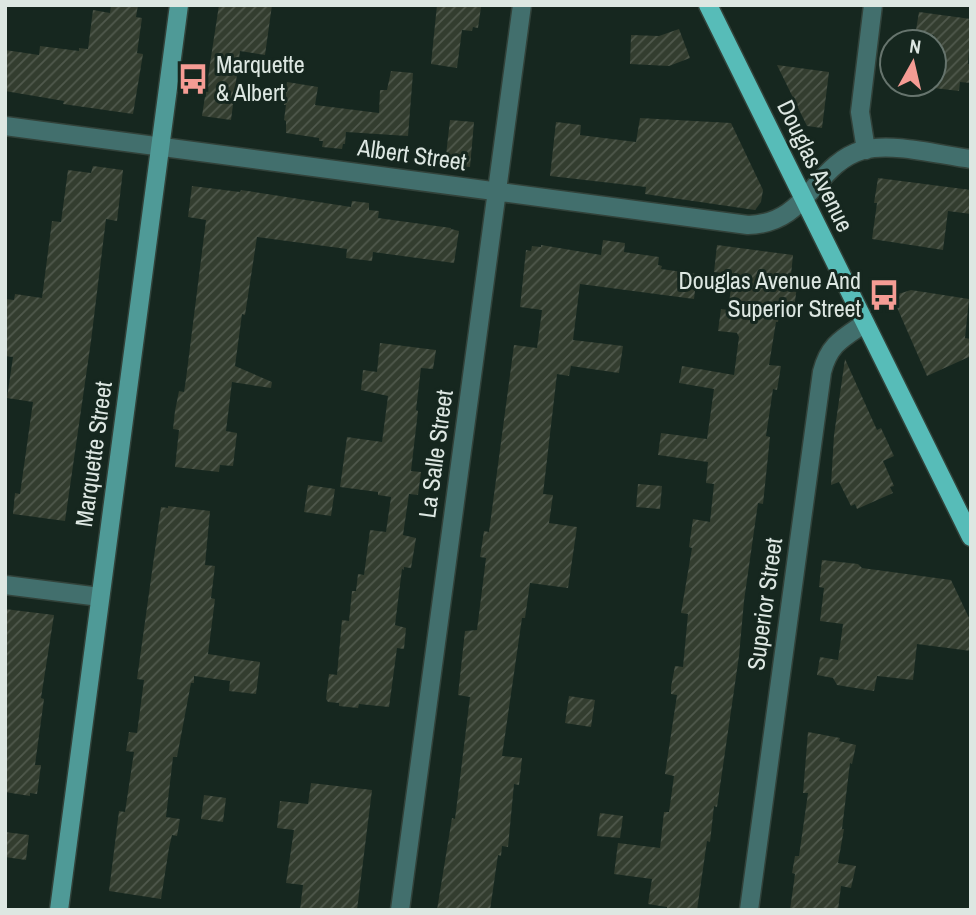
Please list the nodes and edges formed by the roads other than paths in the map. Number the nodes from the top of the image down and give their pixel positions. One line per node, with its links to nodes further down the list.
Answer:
1 (179, 5): 6 (street, Marquette Street)
2 (522, 5): 9 (street, La Salle Street)
3 (708, 5): 10 (main road, Douglas Avenue)
4 (873, 5): 7 (street)
5 (5, 126): 6 (street, Albert Street)
6 (160, 146): 9 (street, Albert Street); 14 (street, Marquette Street)
7 (866, 150): 8 (street); 10 (street, Albert Street)
8 (971, 159)
9 (496, 191): 10 (street, Albert Street); 16 (street, La Salle Street)
10 (805, 199): 11 (main road, Douglas Avenue)
11 (865, 323): 12 (main road, Douglas Avenue); 17 (street, Superior Street)
12 (971, 537)
13 (5, 585): 14 (street)
14 (100, 597): 15 (street, Marquette Street)
15 (58, 910)
16 (400, 910)
17 (749, 910)

